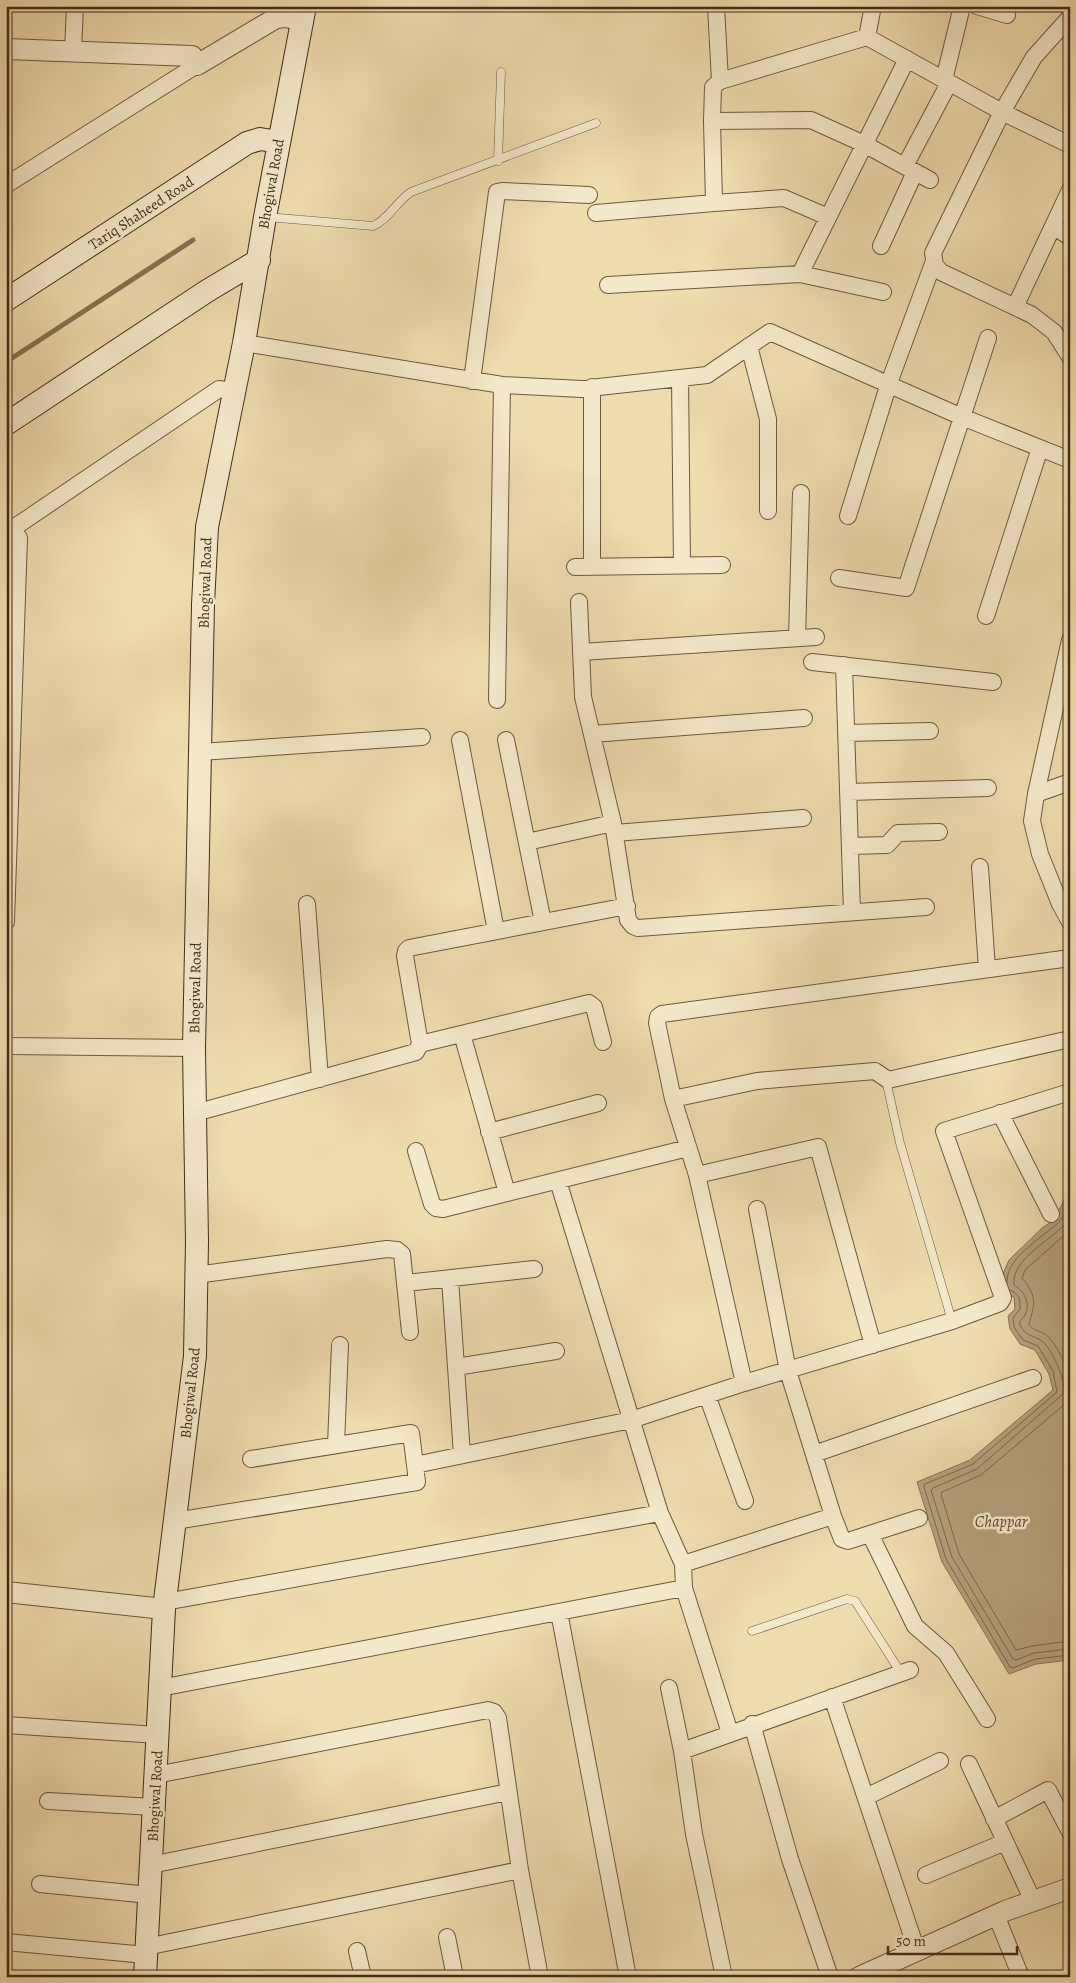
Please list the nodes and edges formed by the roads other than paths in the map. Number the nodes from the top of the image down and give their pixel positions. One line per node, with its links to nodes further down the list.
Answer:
1 (74, 6): 11 (street)
2 (716, 6): 15 (street)
3 (873, 6): 9 (street)
4 (962, 6): 16 (street)
5 (977, 6): 7 (street)
6 (303, 13): 13 (street); 20 (main road, Bhogiwal Road)
7 (1007, 15)
8 (1070, 17): 17 (street)
9 (867, 37): 12 (street); 15 (street)
10 (6, 49): 11 (street)
11 (73, 51): 13 (street)
12 (907, 59): 16 (street); 21 (street)
13 (197, 66): 25 (street)
14 (501, 72): 23 (lane)
15 (720, 81): 18 (street)
16 (947, 81): 17 (street); 24 (street)
17 (1002, 112): 22 (street); 36 (street)
18 (712, 121): 21 (street); 28 (street)
19 (596, 123): 23 (lane)
20 (279, 142): 30 (main road, Bhogiwal Road); 40 (main road, Tariq Shaheed Road)
21 (864, 144): 24 (street); 31 (street)
22 (1070, 145)
23 (498, 161): 30 (lane)
24 (917, 173): 34 (street)
25 (6, 185)
26 (1070, 190): 32 (street)
27 (589, 195): 47 (street)
28 (714, 204): 29 (street); 31 (street)
29 (596, 213)
30 (265, 217): 35 (main road, Bhogiwal Road)
31 (828, 217): 37 (street)
32 (1054, 227): 33 (street); 41 (street)
33 (1070, 236)
34 (882, 246)
35 (259, 260): 43 (main road, Bhogiwal Road); 53 (main road)
36 (934, 261): 41 (street); 48 (street)
37 (800, 274): 38 (street); 39 (street)
38 (608, 285)
39 (884, 292)
40 (6, 300)
41 (1015, 307): 45 (street)
42 (988, 338): 52 (street)
43 (244, 343): 47 (street); 51 (main road, Bhogiwal Road)
44 (749, 346): 46 (street); 48 (street); 57 (street)
45 (1070, 357)
46 (680, 378): 50 (street); 61 (street)
47 (472, 381): 49 (street)
48 (889, 383): 52 (street); 58 (street)
49 (502, 385): 50 (street); 74 (street)
50 (592, 387): 63 (street)
51 (234, 391): 59 (street); 82 (main road, Bhogiwal Road)
52 (962, 417): 54 (street); 64 (street)
53 (6, 424)
54 (1040, 448): 55 (street); 66 (street)
55 (1070, 460)
56 (801, 493): 68 (street)
57 (768, 511)
58 (848, 516)
59 (10, 531): 83 (street)
60 (722, 565): 61 (street)
61 (682, 566): 63 (street)
62 (575, 567): 63 (street)
63 (592, 567)
64 (839, 578)
65 (579, 602): 70 (street)
66 (986, 616)
67 (816, 637): 68 (street)
68 (796, 638): 70 (street)
69 (1069, 648): 87 (street)
70 (582, 652): 78 (street)
71 (812, 662): 72 (street)
72 (844, 665): 73 (street); 77 (street)
73 (993, 682)
74 (497, 700)
75 (804, 718): 78 (street)
76 (930, 730): 77 (street)
77 (846, 733): 86 (street)
78 (592, 734): 89 (street)
79 (422, 737): 82 (street)
80 (460, 740): 103 (street)
81 (506, 740): 91 (street)
82 (200, 752): 111 (main road, Bhogiwal Road)
83 (8, 764): 96 (street)
84 (1070, 782): 87 (street)
85 (988, 788): 86 (street)
86 (848, 792): 92 (street)
87 (1036, 794): 94 (street)
88 (803, 818): 89 (street)
89 (614, 828): 91 (street); 97 (street)
90 (939, 832): 92 (street)
91 (527, 842): 101 (street)
92 (850, 846): 99 (street)
93 (980, 867): 105 (street)
94 (1065, 900): 102 (street)
95 (307, 904): 112 (street)
96 (7, 905): 100 (street)
97 (627, 906): 99 (street); 101 (street)
98 (926, 907): 99 (street)
99 (852, 912)
100 (6, 922)
101 (543, 922): 103 (street)
102 (1070, 922)
103 (496, 931): 109 (street)
104 (1070, 958): 105 (street)
105 (987, 969): 115 (street)
106 (462, 1034): 108 (street); 109 (street); 119 (street)
107 (1070, 1039): 113 (street)
108 (604, 1042)
109 (420, 1044): 112 (street)
110 (6, 1046): 111 (street)
111 (194, 1048): 117 (main road, Bhogiwal Road)
112 (320, 1079): 117 (street)
113 (886, 1080): 115 (street); 131 (lane)
114 (1070, 1092): 118 (street)
115 (673, 1099): 120 (street)
116 (598, 1103): 119 (street)
117 (195, 1113): 128 (main road, Bhogiwal Road)
118 (1000, 1113): 126 (street); 131 (street)
119 (490, 1132): 124 (street)
120 (688, 1148): 122 (street); 123 (street)
121 (416, 1151): 124 (street)
122 (697, 1175): 134 (street); 139 (street)
123 (558, 1181): 124 (street); 141 (street)
124 (507, 1193)
125 (758, 1209): 137 (street)
126 (1051, 1214)
127 (534, 1269): 129 (street)
128 (196, 1275): 130 (street); 151 (main road, Bhogiwal Road)
129 (450, 1279): 130 (street); 136 (street)
130 (406, 1283): 132 (street)
131 (952, 1320): 134 (street)
132 (410, 1332)
133 (340, 1345): 142 (street)
134 (873, 1345): 137 (street)
135 (556, 1351): 136 (street)
136 (456, 1367): 144 (street)
137 (788, 1371): 139 (street); 143 (street)
138 (1033, 1378): 143 (street)
139 (744, 1383): 140 (street)
140 (708, 1395): 141 (street); 147 (street)
141 (630, 1420): 144 (street); 148 (street)
142 (336, 1446): 145 (street); 146 (street)
143 (814, 1454): 149 (street)
144 (462, 1455): 146 (street)
145 (252, 1459)
146 (415, 1465): 151 (street)
147 (745, 1501)
148 (660, 1513): 153 (street); 156 (street)
149 (833, 1516): 152 (street); 153 (street)
150 (919, 1518): 152 (street)
151 (175, 1521): 156 (main road, Bhogiwal Road)
152 (870, 1534): 163 (street)
153 (682, 1564): 154 (street)
154 (684, 1588): 157 (street); 166 (street)
155 (6, 1592): 156 (street)
156 (164, 1605): 160 (main road, Bhogiwal Road)
157 (559, 1612): 160 (street); 195 (street)
158 (752, 1631): 159 (lane)
159 (906, 1671): 162 (street)
160 (160, 1688): 167 (main road, Bhogiwal Road)
161 (669, 1688): 168 (street)
162 (832, 1697): 164 (street); 173 (street)
163 (987, 1719)
164 (752, 1724): 166 (street); 197 (street)
165 (6, 1725): 167 (street)
166 (730, 1733): 168 (street)
167 (158, 1735): 171 (main road, Bhogiwal Road)
168 (682, 1751): 196 (street)
169 (940, 1761): 173 (street)
170 (969, 1764): 176 (street)
171 (156, 1775): 172 (street); 175 (main road, Bhogiwal Road)
172 (508, 1792): 179 (street); 180 (street)
173 (866, 1797): 190 (street)
174 (48, 1801): 175 (street)
175 (154, 1807): 179 (main road, Bhogiwal Road)
176 (994, 1819): 177 (street); 178 (street)
177 (1070, 1832)
178 (1005, 1842): 181 (street); 185 (street)
179 (151, 1865): 184 (main road, Bhogiwal Road)
180 (520, 1870): 191 (street); 194 (street)
181 (926, 1875)
182 (40, 1884): 184 (street)
183 (1070, 1888): 185 (street)
184 (149, 1895): 191 (main road, Bhogiwal Road)
185 (1033, 1902): 186 (street)
186 (996, 1915): 190 (street); 199 (street)
187 (446, 1937): 193 (street)
188 (6, 1942): 191 (street)
189 (357, 1951): 192 (street)
190 (917, 1951): 198 (street)
191 (146, 1960)
192 (363, 1977)
193 (455, 1977)
194 (540, 1977)
195 (628, 1977)
196 (724, 1977)
197 (830, 1977)
198 (859, 1977)
199 (1021, 1977)

